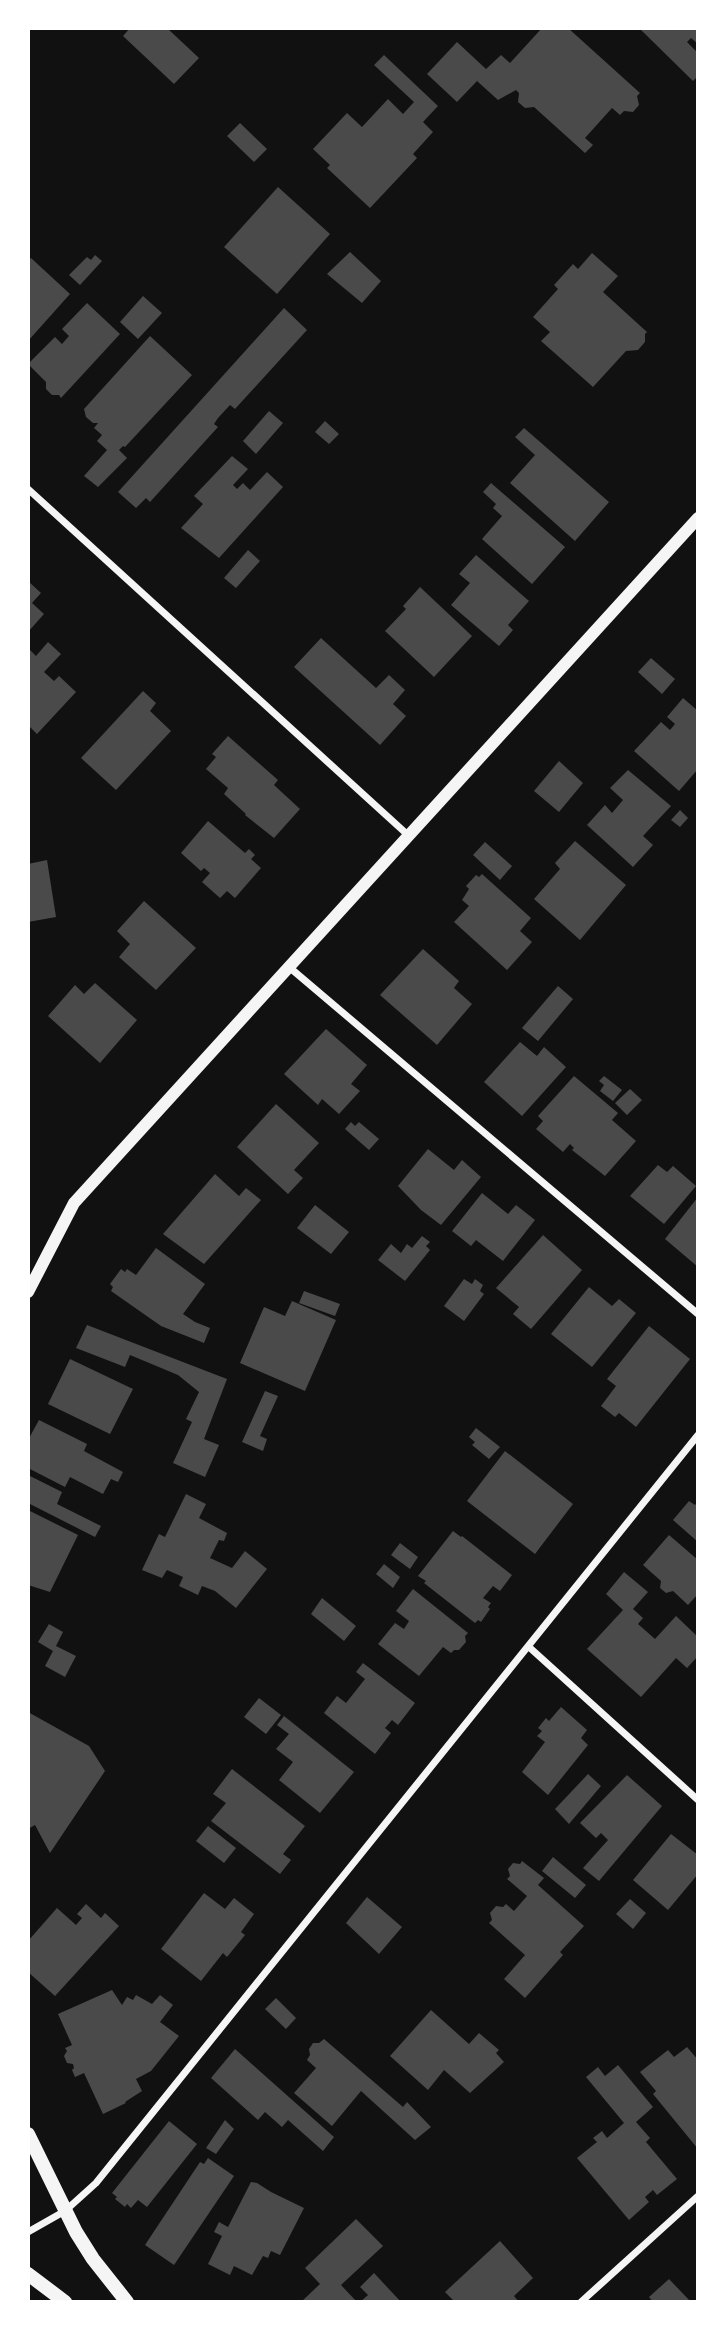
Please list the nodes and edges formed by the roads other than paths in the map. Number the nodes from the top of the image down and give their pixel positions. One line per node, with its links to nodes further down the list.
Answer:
1 (28, 489): 3 (street)
2 (698, 518): 3 (street)
3 (410, 837): 4 (street)
4 (289, 967): 5 (street); 6 (street)
5 (28, 1292)
6 (698, 1314)
7 (698, 1434): 8 (street)
8 (529, 1647): 9 (street); 12 (street)
9 (698, 1800)
10 (28, 2134): 12 (main road)
11 (698, 2196): 17 (street)
12 (65, 2211): 13 (street); 16 (main road)
13 (28, 2232)
14 (28, 2274): 15 (main road)
15 (65, 2302)
16 (127, 2302)
17 (581, 2302)

